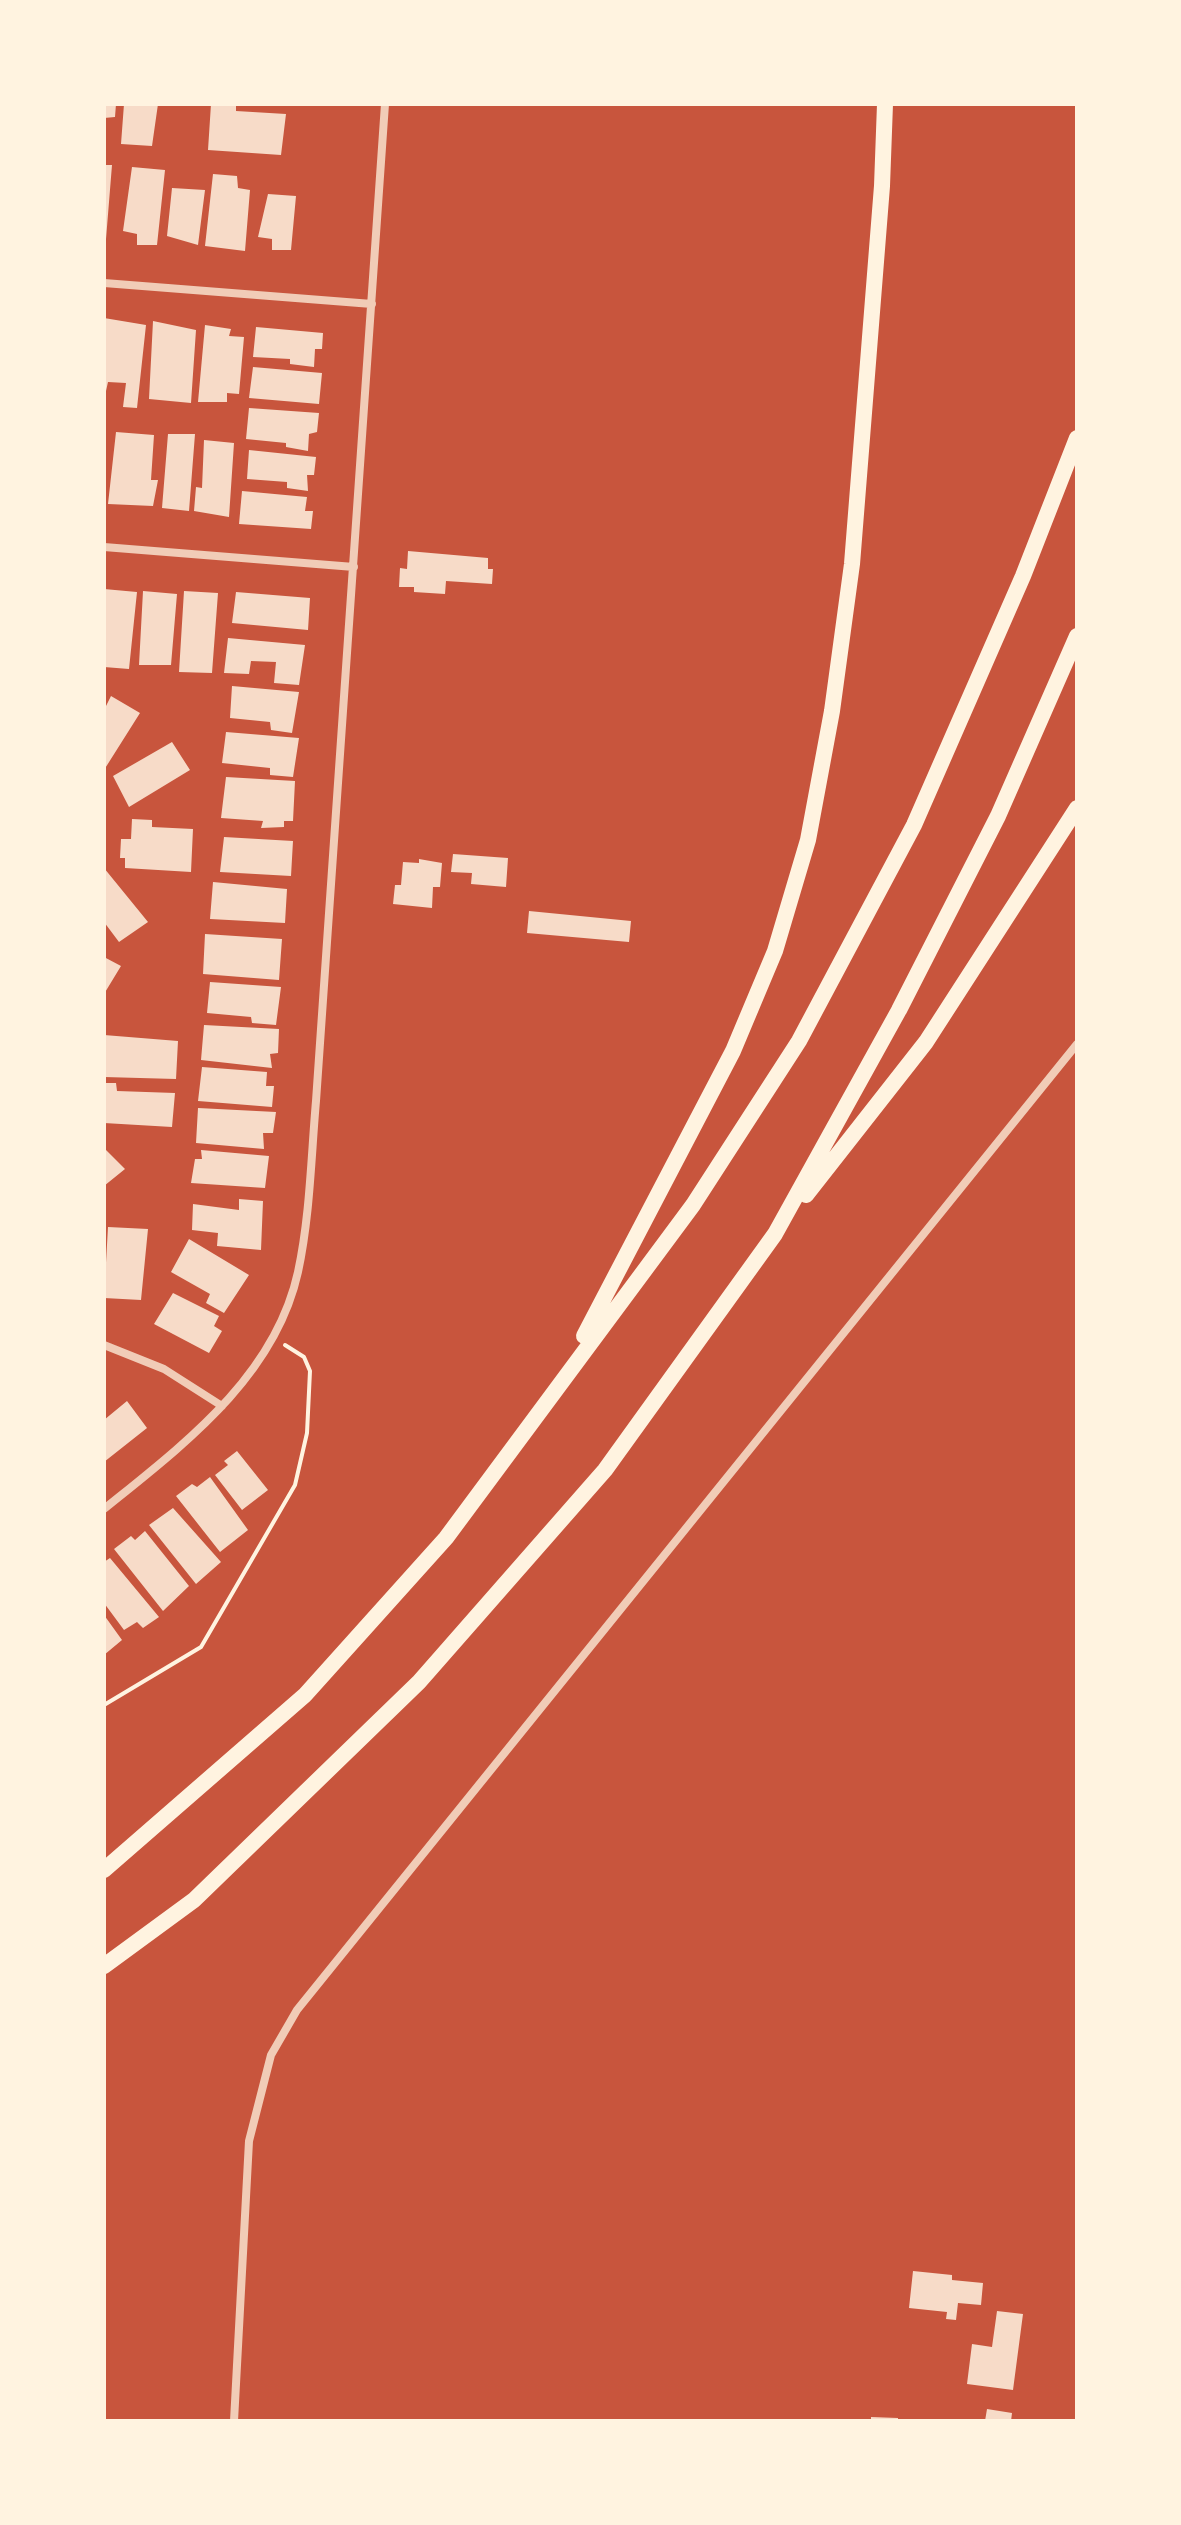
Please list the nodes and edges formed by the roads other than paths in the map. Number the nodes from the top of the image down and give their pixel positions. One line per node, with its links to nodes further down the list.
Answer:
1 (385, 104): 4 (street)
2 (885, 104): 13 (highway)
3 (104, 283): 4 (street)
4 (372, 304): 7 (street)
5 (1077, 438): 13 (highway)
6 (104, 547): 7 (street)
7 (354, 567): 14 (street)
8 (1077, 636): 11 (highway)
9 (1077, 808): 11 (highway)
10 (1077, 1044): 18 (street)
11 (775, 1234): 17 (highway)
12 (104, 1345): 14 (street)
13 (565, 1373): 16 (highway)
14 (222, 1406): 15 (street)
15 (104, 1509)
16 (104, 1870)
17 (104, 1966)
18 (234, 2421)

